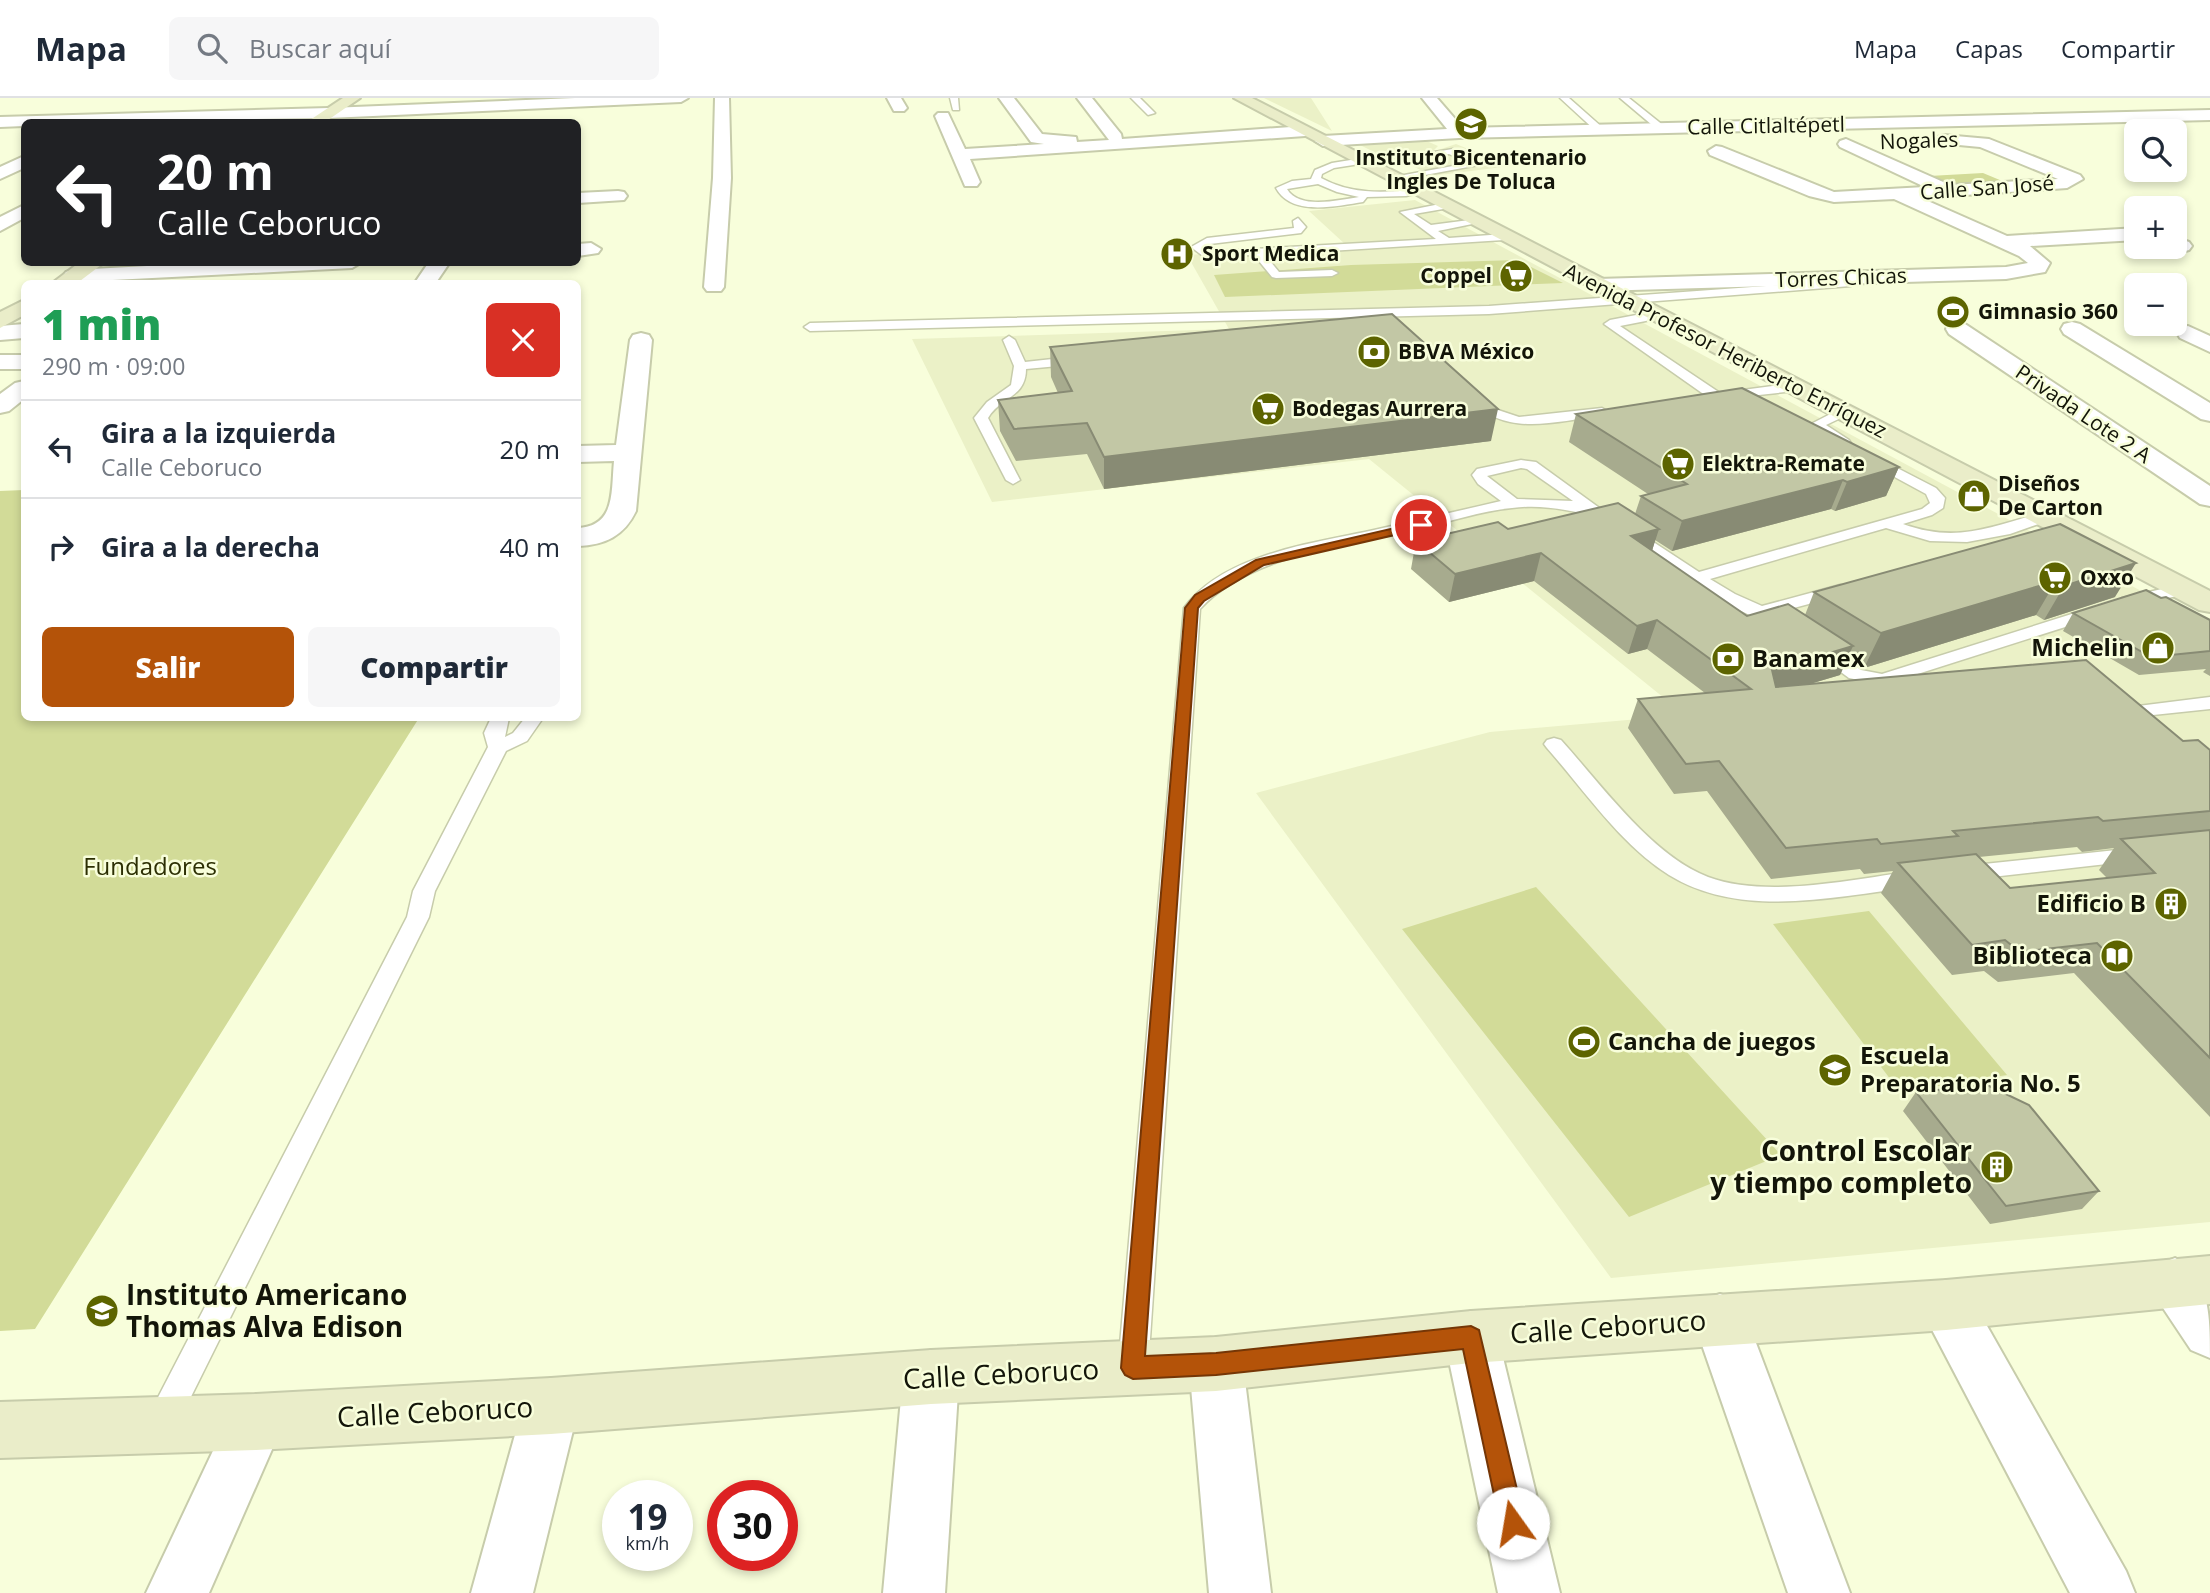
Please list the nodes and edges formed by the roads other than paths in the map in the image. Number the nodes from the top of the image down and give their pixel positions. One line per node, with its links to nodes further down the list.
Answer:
1 (353, 98): 22 (main road)
2 (681, 98): 14 (street)
3 (722, 98): 79 (street)
4 (954, 98): 18 (lane)
5 (1006, 98): 35 (street)
6 (1084, 98): 35 (street)
7 (1135, 98): 19 (lane)
8 (1241, 98): 32 (main road, Avenida Profesor Heriberto Enríquez)
9 (1429, 98): 33 (street)
10 (1564, 98): 31 (lane)
11 (1624, 98): 30 (lane)
12 (505, 102): 14 (street); 22 (street)
13 (131, 103): 23 (street)
14 (557, 103): 25 (street)
15 (2092, 103): 21 (street)
16 (1948, 104): 26 (street)
17 (1836, 111): 29 (street)
18 (949, 112): 41 (street)
19 (1151, 113)
20 (2210, 115): 21 (street, Calle Citlaltépetl)
21 (2123, 117): 26 (street, Calle Citlaltépetl)
22 (322, 118): 24 (street)
23 (103, 119)
24 (254, 119)
25 (549, 119)
26 (1980, 120): 29 (street, Calle Citlaltépetl)
27 (0, 122): 28 (street)
28 (21, 122)
29 (1859, 123): 30 (street, Calle Citlaltépetl)
30 (1661, 128): 31 (street, Calle Citlaltépetl)
31 (1600, 130): 33 (street, Calle Citlaltépetl)
32 (1306, 132): 33 (street, Calle Citlaltépetl); 34 (street); 35 (street); 46 (main road, Avenida Profesor Heriberto Enríquez)
33 (1458, 133)
34 (1203, 138): 35 (street); 42 (street)
35 (1116, 141): 39 (street); 45 (street)
36 (1929, 141): 50 (street, Nogales)
37 (1888, 142): 55 (street, Nogales)
38 (1755, 146): 56 (street, Calle San José)
39 (1041, 150): 41 (street); 48 (street)
40 (1433, 153): 54 (lane)
41 (958, 155): 52 (street)
42 (1217, 155)
43 (0, 160): 44 (street)
44 (21, 161)
45 (1131, 161)
46 (1363, 161): 51 (lane); 54 (main road, Avenida Profesor Heriberto Enríquez)
47 (21, 163): 49 (street)
48 (1053, 166)
49 (0, 174)
50 (2074, 179): 53 (street, Calle San José)
51 (1318, 181): 54 (lane); 54 (lane)
52 (971, 182)
53 (2035, 186): 55 (street, Calle San José); 59 (street)
54 (1388, 187): 60 (main road, Avenida Profesor Heriberto Enríquez)
55 (1950, 191): 56 (street, Calle San José)
56 (1898, 194): 71 (street, Calle San José)
57 (618, 196): 58 (street)
58 (581, 198)
59 (2073, 201)
60 (1445, 206): 64 (main road, Avenida Profesor Heriberto Enríquez); 66 (lane)
61 (21, 215): 67 (street)
62 (2111, 217): 65 (street)
63 (1298, 221): 72 (lane)
64 (1477, 222): 66 (lane); 69 (main road, Avenida Profesor Heriberto Enríquez)
65 (2124, 222)
66 (1427, 229): 70 (lane)
67 (8, 232)
68 (2124, 235): 71 (street)
69 (1504, 236): 70 (lane); 78 (main road, Avenida Profesor Heriberto Enríquez)
70 (1446, 241): 72 (lane)
71 (2004, 242): 76 (street, Torres Chicas)
72 (1257, 252): 75 (lane)
73 (89, 266): 77 (main road)
74 (289, 266): 77 (street)
75 (1332, 273)
76 (1840, 278): 78 (street, Torres Chicas); 80 (lane)
77 (67, 280)
78 (1597, 285): 80 (main road, Avenida Profesor Heriberto Enríquez)
79 (714, 287)
80 (1625, 299): 82 (main road, Avenida Profesor Heriberto Enríquez); 84 (lane)
81 (21, 308): 83 (main road)
82 (1657, 315): 99 (main road, Avenida Profesor Heriberto Enríquez); 102 (lane)
83 (0, 321)
84 (810, 327)
85 (2072, 328): 107 (street)
86 (1957, 329): 111 (street, Privada Lote 2 A)
87 (21, 331): 88 (street)
88 (0, 333)
89 (2188, 333): 92 (street)
90 (641, 340): 108 (street)
91 (1009, 340): 96 (lane)
92 (2210, 345)
93 (1096, 358): 96 (lane)
94 (0, 362): 95 (street)
95 (21, 362)
96 (1020, 366): 110 (lane)
97 (0, 374): 98 (street)
98 (21, 374)
99 (1795, 387): 102 (lane); 106 (main road, Avenida Profesor Heriberto Enríquez)
100 (1466, 388): 105 (lane)
101 (21, 390): 104 (street)
102 (1717, 397): 103 (lane)
103 (1693, 400)
104 (0, 406)
105 (1616, 410)
106 (1842, 412): 114 (main road, Avenida Profesor Heriberto Enríquez); 115 (lane)
107 (2210, 414)
108 (626, 453): 109 (street); 116 (street)
109 (581, 459)
110 (1013, 480)
111 (2210, 498)
112 (1513, 503): 113 (lane); 113 (lane); 135 (lane)
113 (1608, 519): 118 (lane)
114 (2052, 521): 115 (lane); 117 (lane); 120 (main road, Avenida Profesor Heriberto Enríquez)
115 (1889, 523): 118 (lane)
116 (581, 536)
117 (1970, 553)
118 (1698, 577): 121 (lane)
119 (1853, 586): 121 (lane)
120 (2201, 593): 121 (lane)
121 (1761, 612)
122 (2210, 703): 125 (lane)
123 (499, 721): 127 (lane)
124 (532, 721): 127 (lane)
125 (2163, 741)
126 (1554, 744): 128 (lane)
127 (498, 747): 139 (lane)
128 (2162, 853)
129 (2192, 1281): 130 (main road, Calle Ceboruco); 132 (street)
130 (1946, 1305): 131 (main road, Calle Ceboruco); 147 (street)
131 (1720, 1319): 133 (main road, Calle Ceboruco); 146 (street)
132 (2210, 1332)
133 (1471, 1337): 134 (main road, Calle Ceboruco); 145 (street)
134 (1216, 1364): 135 (main road, Calle Ceboruco); 144 (street)
135 (1133, 1368): 136 (main road, Calle Ceboruco)
136 (931, 1377): 137 (main road, Calle Ceboruco); 143 (street)
137 (551, 1406): 138 (main road, Calle Ceboruco); 142 (street)
138 (256, 1422): 139 (main road, Calle Ceboruco); 141 (street)
139 (161, 1425): 140 (main road, Calle Ceboruco)
140 (0, 1430)
141 (177, 1593)
142 (502, 1593)
143 (914, 1593)
144 (1240, 1593)
145 (1529, 1593)
146 (1819, 1593)
147 (2104, 1593)

